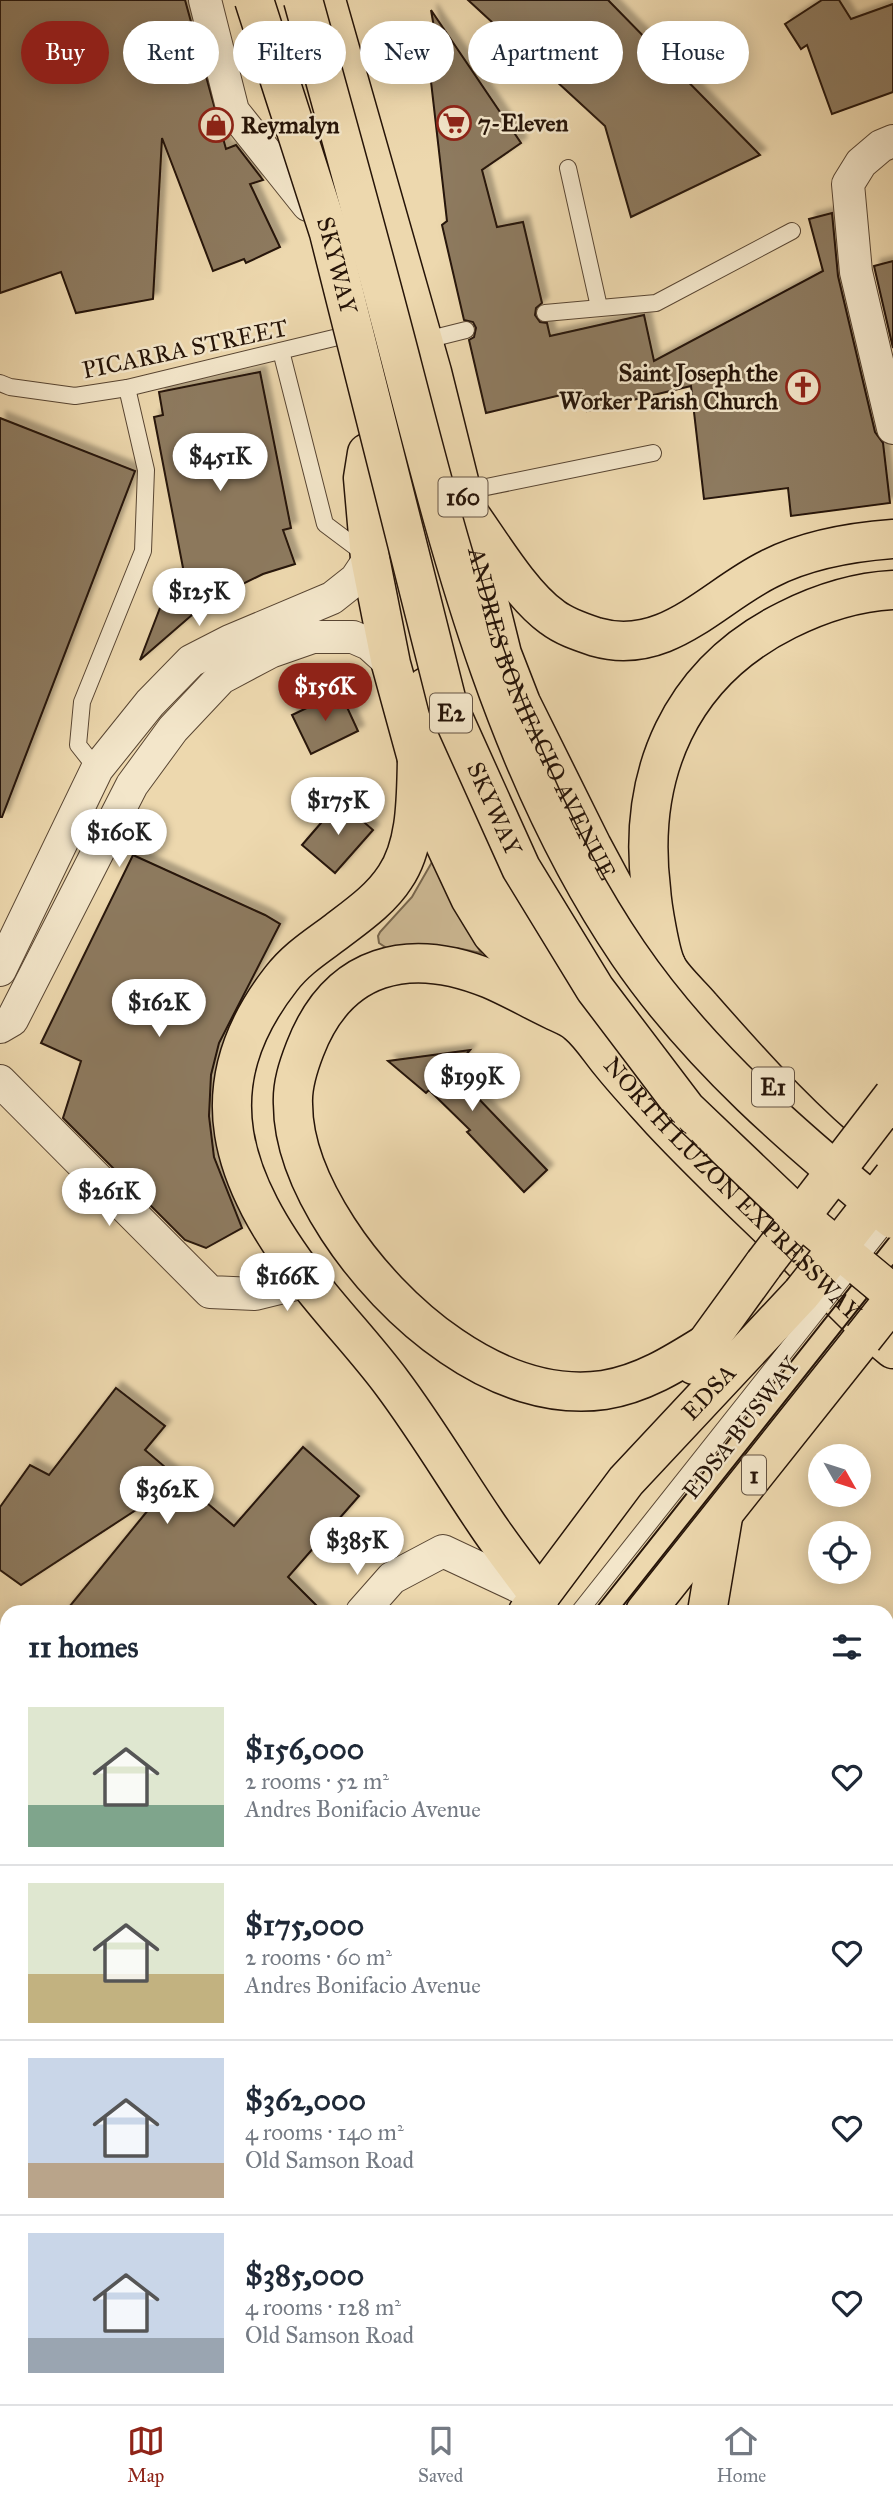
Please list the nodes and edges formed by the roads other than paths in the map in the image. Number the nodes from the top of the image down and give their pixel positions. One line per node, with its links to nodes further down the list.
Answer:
1 (205, 0): 8 (street)
2 (248, 0): 8 (main road)
3 (254, 0): 42 (main road, SKYWAY / E2, bridge)
4 (303, 0): 38 (main road, SKYWAY / E2, bridge)
5 (326, 0): 14 (main road, ANDRES BONIFACIO AVENUE / 160)
6 (893, 141): 18 (street)
7 (568, 168): 10 (lane)
8 (308, 205): 13 (main road)
9 (792, 231): 10 (lane)
10 (599, 307): 11 (lane)
11 (545, 313)
12 (466, 330): 14 (lane)
13 (338, 337): 15 (lane, PICARRA STREET); 19 (main road)
14 (422, 341): 21 (main road, ANDRES BONIFACIO AVENUE / 160)
15 (281, 351): 17 (lane, PICARRA STREET); 23 (lane)
16 (0, 383): 17 (lane, PICARRA STREET)
17 (127, 388): 28 (lane)
18 (893, 425)
19 (367, 453): 23 (main road); 26 (main road)
20 (653, 453): 21 (lane)
21 (464, 501): 22 (main road); 30 (main road, ANDRES BONIFACIO AVENUE / 160)
22 (893, 539)
23 (370, 558): 25 (main road); 28 (street)
24 (893, 590): 30 (main road)
25 (391, 664): 27 (main road); 33 (street)
26 (432, 711): 27 (main road); 29 (main road)
27 (419, 764): 29 (main road); 32 (main road); 41 (main road)
28 (97, 769): 31 (street)
29 (468, 806): 32 (main road)
30 (667, 967): 37 (main road, E1)
31 (0, 970)
32 (577, 1022): 39 (main road, NORTH LUZON EXPRESSWAY); 47 (main road)
33 (0, 1027)
34 (0, 1081): 41 (street)
35 (893, 1096): 39 (main road, bridge)
36 (893, 1177): 43 (main road, EDSA, bridge)
37 (893, 1194)
38 (893, 1217): 43 (lane, EDSA BUSWAY, bridge)
39 (767, 1246): 45 (main road); 46 (main road, NORTH LUZON EXPRESSWAY); 47 (main road)
40 (893, 1272): 46 (lane)
41 (308, 1281): 50 (main road)
42 (893, 1294)
43 (812, 1298): 48 (main road, EDSA); 52 (lane, EDSA BUSWAY)
44 (893, 1300): 46 (main road, 1, bridge)
45 (893, 1312)
46 (868, 1339): 49 (main road, 1)
47 (706, 1344): 48 (main road)
48 (626, 1481): 50 (main road, EDSA)
49 (723, 1513): 53 (main road, 1); 54 (main road)
50 (534, 1604): 51 (street)
51 (368, 1605)
52 (584, 1605)
53 (651, 1605)
54 (708, 1605)

